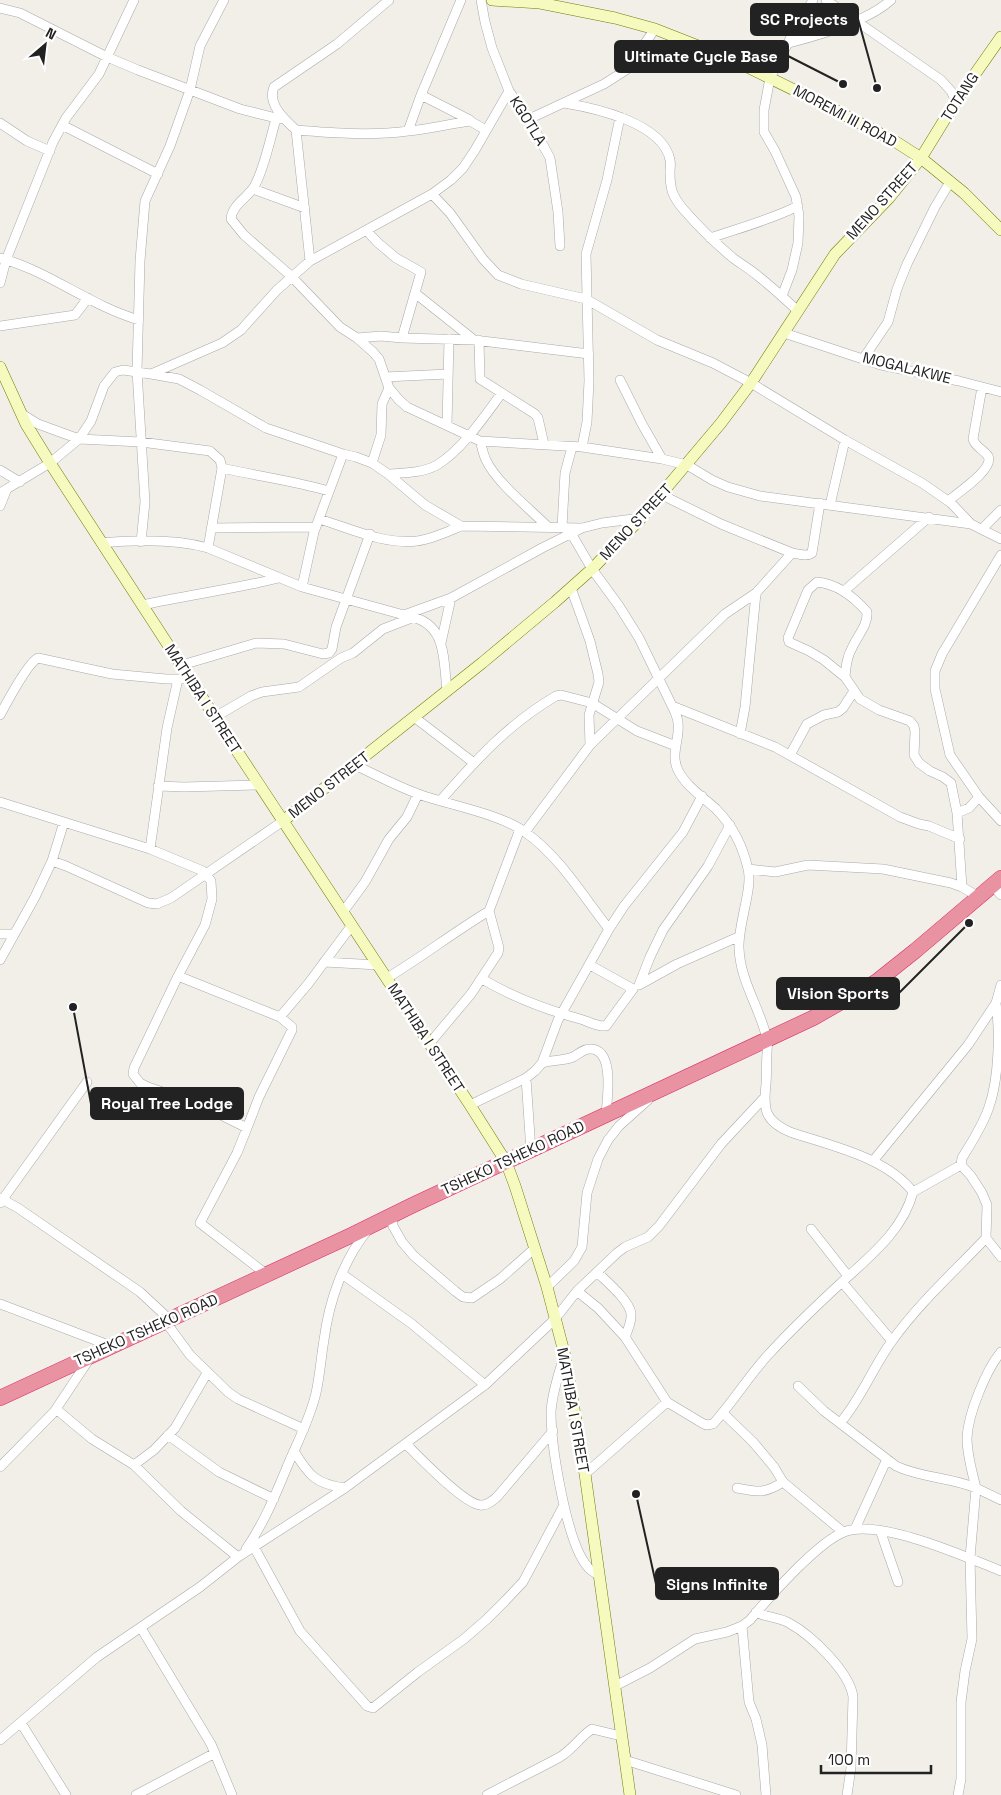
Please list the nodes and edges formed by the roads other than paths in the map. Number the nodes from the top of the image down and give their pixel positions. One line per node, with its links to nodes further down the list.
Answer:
1 (134, 0): 16 (street)
2 (224, 0): 18 (street)
3 (389, 0): 25 (street)
4 (461, 0): 20 (street)
5 (481, 0): 19 (street, KGOTLA)
6 (492, 0): 10 (street, MOREMI III ROAD)
7 (813, 0): 15 (street)
8 (826, 0): 12 (street)
9 (891, 0): 12 (street)
10 (540, 2): 13 (street, MOREMI III ROAD)
11 (0, 8): 16 (street)
12 (856, 20): 15 (street); 21 (street)
13 (654, 29): 17 (street, MOREMI III ROAD); 22 (street)
14 (1001, 37): 21 (street, TOTANG)
15 (789, 43): 17 (street)
16 (107, 57): 18 (street); 28 (street)
17 (770, 78): 33 (street, MOREMI III ROAD); 38 (street)
18 (190, 90): 25 (street); 34 (street)
19 (509, 91): 24 (street, KGOTLA); 30 (street)
20 (421, 95): 26 (street); 31 (street)
21 (956, 101): 33 (street, TOTANG)
22 (564, 103): 23 (street); 24 (street)
23 (620, 117): 42 (street); 51 (street)
24 (529, 118): 43 (street, KGOTLA)
25 (281, 119): 29 (street); 36 (street)
26 (470, 120): 30 (street); 31 (street)
27 (0, 122): 32 (street)
28 (62, 125): 32 (street); 34 (street)
29 (296, 130): 31 (street); 39 (street)
30 (486, 130): 37 (street)
31 (408, 131)
32 (50, 151): 44 (street)
33 (921, 158): 35 (street, MOREMI III ROAD); 52 (street, MENO STREET)
34 (158, 174): 53 (street)
35 (950, 182): 40 (street, MOREMI III ROAD); 61 (street)
36 (253, 189): 39 (street); 46 (street)
37 (432, 194): 41 (street); 51 (street)
38 (798, 206): 42 (street); 49 (street)
39 (305, 208): 45 (street)
40 (1001, 230)
41 (367, 231): 45 (street); 48 (street)
42 (710, 238): 49 (street)
43 (560, 246)
44 (3, 259): 47 (street); 50 (street)
45 (310, 261): 46 (street)
46 (291, 276): 56 (street); 64 (street)
47 (0, 283)
48 (415, 293): 57 (street); 59 (street)
49 (782, 296): 52 (street)
50 (88, 298): 53 (street); 54 (street)
51 (586, 299): 60 (street); 69 (street)
52 (798, 312): 55 (street, MENO STREET)
53 (139, 320): 63 (street)
54 (0, 326)
55 (784, 333): 61 (street, MOGALAKWE); 69 (street, MENO STREET)
56 (357, 338): 57 (street); 66 (street)
57 (402, 338): 58 (street)
58 (449, 339): 59 (street); 65 (street)
59 (477, 340): 60 (street); 73 (street)
60 (589, 354): 83 (street)
61 (863, 359): 70 (street, MOGALAKWE)
62 (0, 367): 67 (street, MATHIBA I STREET)
63 (137, 371): 64 (street); 77 (street); 80 (street)
64 (151, 374): 84 (street)
65 (448, 374): 66 (street); 75 (street)
66 (385, 377): 71 (street)
67 (2, 379): 74 (street, MATHIBA I STREET)
68 (620, 380): 85 (street)
69 (751, 383): 78 (street); 88 (street, MENO STREET)
70 (982, 387): 72 (street, MOGALAKWE); 96 (street)
71 (389, 388): 75 (street); 87 (street)
72 (1001, 392)
73 (501, 394): 76 (street); 81 (street)
74 (22, 414): 77 (street); 86 (street, MATHIBA I STREET)
75 (447, 425): 76 (street)
76 (470, 436): 79 (street); 91 (street)
77 (79, 439): 80 (street); 86 (street)
78 (845, 440): 96 (street); 98 (street)
79 (480, 441): 81 (street); 106 (street)
80 (141, 442): 89 (street); 114 (street)
81 (544, 444): 82 (street)
82 (572, 446): 83 (street); 107 (street)
83 (582, 447): 85 (street)
84 (343, 454): 87 (street); 93 (street)
85 (662, 459): 88 (street)
86 (50, 463): 92 (street); 115 (street, MATHIBA I STREET)
87 (372, 463): 91 (street)
88 (687, 464): 95 (street, MENO STREET); 97 (street)
89 (222, 468): 93 (street); 108 (street)
90 (0, 470): 92 (street)
91 (388, 474): 105 (street)
92 (20, 482): 94 (street)
93 (329, 491): 103 (street)
94 (3, 492): 99 (street)
95 (662, 495): 101 (street, MENO STREET); 117 (street)
96 (948, 501): 104 (street)
97 (820, 503): 98 (street); 117 (street)
98 (830, 505): 102 (street)
99 (0, 506)
100 (1001, 510): 110 (street)
101 (641, 518): 109 (street); 119 (street, MENO STREET)
102 (930, 518): 104 (street); 123 (street)
103 (317, 523): 108 (street); 111 (street); 121 (street)
104 (971, 524): 110 (street)
105 (461, 526): 106 (street); 111 (street)
106 (548, 527): 107 (street)
107 (562, 527): 109 (street)
108 (211, 528): 116 (street)
109 (582, 528): 112 (street)
110 (983, 528): 113 (street)
111 (370, 534): 126 (street)
112 (571, 534): 119 (street); 125 (street)
113 (1001, 538)
114 (141, 542): 115 (street); 116 (street)
115 (101, 543): 127 (street, MATHIBA I STREET)
116 (208, 548): 120 (street)
117 (792, 553): 124 (street)
118 (1001, 555): 154 (street)
119 (592, 569): 122 (street, MENO STREET); 133 (street)
120 (279, 578): 121 (street); 127 (street)
121 (302, 587): 126 (street)
122 (571, 588): 136 (street, MENO STREET); 138 (street)
123 (844, 591): 132 (street); 132 (street)
124 (756, 593): 133 (street); 144 (street)
125 (451, 598): 128 (street); 130 (street)
126 (346, 599): 128 (street); 131 (street)
127 (142, 605): 131 (street, MATHIBA I STREET)
128 (404, 615): 129 (street)
129 (414, 617): 130 (street); 141 (street)
130 (441, 643): 136 (street)
131 (182, 666): 135 (street, MATHIBA I STREET)
132 (845, 677): 137 (street)
133 (659, 678): 139 (street); 143 (street)
134 (178, 679): 135 (street); 140 (street); 151 (street)
135 (190, 679): 141 (street, MATHIBA I STREET)
136 (447, 690): 142 (street, MENO STREET)
137 (854, 691): 147 (street); 157 (street)
138 (592, 703): 143 (street); 145 (street); 148 (street)
139 (672, 706): 144 (street); 146 (street)
140 (0, 716)
141 (215, 717): 150 (street, MATHIBA I STREET)
142 (414, 717): 148 (street); 149 (street, MENO STREET)
143 (616, 720): 145 (street); 146 (street)
144 (740, 734): 147 (street)
145 (590, 745): 162 (street)
146 (676, 746): 153 (street)
147 (790, 755): 163 (street)
148 (474, 763): 156 (street)
149 (355, 765): 152 (street); 159 (street, MENO STREET)
150 (260, 785): 151 (street); 159 (street, MATHIBA I STREET)
151 (158, 786): 164 (street)
152 (418, 794): 156 (street); 172 (street)
153 (702, 796): 161 (street); 174 (street)
154 (979, 797): 157 (street); 158 (street)
155 (0, 802): 160 (street)
156 (440, 802): 162 (street)
157 (957, 813): 163 (street)
158 (998, 818)
159 (283, 821): 167 (street); 172 (street, MATHIBA I STREET)
160 (64, 822): 164 (street); 165 (street)
161 (730, 825): 166 (street); 186 (street)
162 (522, 831): 171 (street); 174 (street)
163 (960, 839): 169 (street)
164 (150, 849): 167 (street)
165 (52, 861): 167 (street); 176 (street)
166 (748, 868): 169 (street); 177 (street)
167 (206, 873): 182 (street)
168 (998, 886): 170 (highway, TSHEKO TSHEKO ROAD)
169 (962, 887): 170 (street)
170 (979, 897): 190 (highway, TSHEKO TSHEKO ROAD)
171 (490, 911): 183 (street); 184 (street)
172 (343, 912): 173 (street, MATHIBA I STREET)
173 (352, 925): 179 (street); 180 (street, MATHIBA I STREET)
174 (609, 929): 181 (street)
175 (0, 934): 176 (street)
176 (14, 934): 178 (street)
177 (738, 937): 186 (street); 190 (street)
178 (0, 960)
179 (324, 962): 180 (street); 189 (street)
180 (378, 964): 183 (street, MATHIBA I STREET)
181 (590, 964): 186 (street); 188 (street)
182 (178, 976): 189 (street); 199 (street)
183 (387, 978): 191 (street, MATHIBA I STREET)
184 (482, 979): 188 (street); 191 (street)
185 (1001, 985): 187 (street)
186 (636, 987): 188 (street)
187 (996, 1003): 201 (street); 203 (street)
188 (561, 1014): 192 (street)
189 (280, 1017): 199 (street)
190 (767, 1040): 195 (highway, TSHEKO TSHEKO ROAD); 196 (street)
191 (429, 1044): 197 (street, MATHIBA I STREET)
192 (542, 1063): 193 (street); 198 (street)
193 (526, 1078): 197 (street); 200 (street)
194 (87, 1082): 205 (street)
195 (658, 1091): 198 (highway, TSHEKO TSHEKO ROAD); 216 (street)
196 (764, 1098): 201 (street); 212 (street)
197 (470, 1105): 202 (street, MATHIBA I STREET)
198 (606, 1115): 200 (highway, TSHEKO TSHEKO ROAD)
199 (247, 1128): 213 (street)
200 (531, 1151): 202 (highway, TSHEKO TSHEKO ROAD)
201 (873, 1161): 204 (street)
202 (506, 1162): 206 (highway, TSHEKO TSHEKO ROAD); 210 (street, MATHIBA I STREET)
203 (961, 1165): 204 (street); 209 (street)
204 (913, 1192): 215 (street)
205 (1, 1200): 220 (street)
206 (391, 1216): 207 (highway, TSHEKO TSHEKO ROAD); 210 (street)
207 (372, 1225): 213 (highway, TSHEKO TSHEKO ROAD); 214 (street)
208 (811, 1230): 215 (street)
209 (986, 1238): 211 (street); 222 (street)
210 (535, 1248): 216 (street, MATHIBA I STREET)
211 (1001, 1257)
212 (597, 1272): 217 (street); 221 (street)
213 (266, 1274): 220 (highway, TSHEKO TSHEKO ROAD)
214 (342, 1274): 228 (street); 235 (street)
215 (845, 1279): 222 (street); 233 (street)
216 (547, 1287): 219 (street, MATHIBA I STREET)
217 (577, 1291): 219 (street); 221 (street)
218 (0, 1304): 223 (street)
219 (555, 1318): 226 (street, MATHIBA I STREET); 228 (street)
220 (167, 1320): 223 (highway, TSHEKO TSHEKO ROAD); 227 (street)
221 (625, 1337): 231 (street)
222 (892, 1341): 234 (street)
223 (111, 1346): 225 (highway, TSHEKO TSHEKO ROAD)
224 (1001, 1352): 247 (street)
225 (93, 1354): 230 (highway, TSHEKO TSHEKO ROAD); 232 (street)
226 (565, 1356): 236 (street); 243 (street, MATHIBA I STREET)
227 (207, 1373): 235 (street); 237 (street)
228 (485, 1385): 238 (street)
229 (798, 1386): 234 (street)
230 (0, 1398)
231 (667, 1402): 233 (street); 243 (street)
232 (56, 1410): 241 (street); 242 (street)
233 (723, 1413): 244 (street)
234 (841, 1422): 240 (street)
235 (304, 1429): 239 (street)
236 (553, 1431): 238 (street); 250 (street)
237 (168, 1436): 241 (street); 248 (street)
238 (406, 1444): 245 (street)
239 (294, 1451): 245 (street); 248 (street)
240 (887, 1459): 247 (street); 251 (street)
241 (134, 1465): 255 (street)
242 (0, 1467)
243 (585, 1474): 258 (street, MATHIBA I STREET)
244 (783, 1482): 246 (street); 253 (street)
245 (345, 1488): 254 (street)
246 (737, 1488)
247 (976, 1488): 249 (street); 256 (street)
248 (274, 1499): 255 (street)
249 (1001, 1500)
250 (564, 1505): 254 (street); 258 (street)
251 (855, 1529): 252 (street); 253 (street)
252 (880, 1530): 256 (street); 259 (street)
253 (843, 1532): 260 (street)
254 (254, 1547): 255 (street)
255 (240, 1556): 262 (street)
256 (970, 1558): 257 (street); 277 (street)
257 (1001, 1571)
258 (599, 1575): 263 (street, MATHIBA I STREET)
259 (898, 1582)
260 (756, 1612): 261 (street); 276 (street)
261 (742, 1626): 263 (street); 275 (street)
262 (141, 1628): 264 (street); 267 (street)
263 (615, 1686): 265 (street, MATHIBA I STREET)
264 (21, 1723): 266 (street); 269 (street)
265 (621, 1736): 268 (street, MATHIBA I STREET); 272 (street)
266 (0, 1740)
267 (215, 1753): 270 (street); 271 (street)
268 (625, 1760): 273 (street, MATHIBA I STREET); 274 (street)
269 (66, 1795)
270 (136, 1795)
271 (232, 1795)
272 (487, 1795)
273 (630, 1795)
274 (736, 1795)
275 (766, 1795)
276 (847, 1795)
277 (958, 1795)

